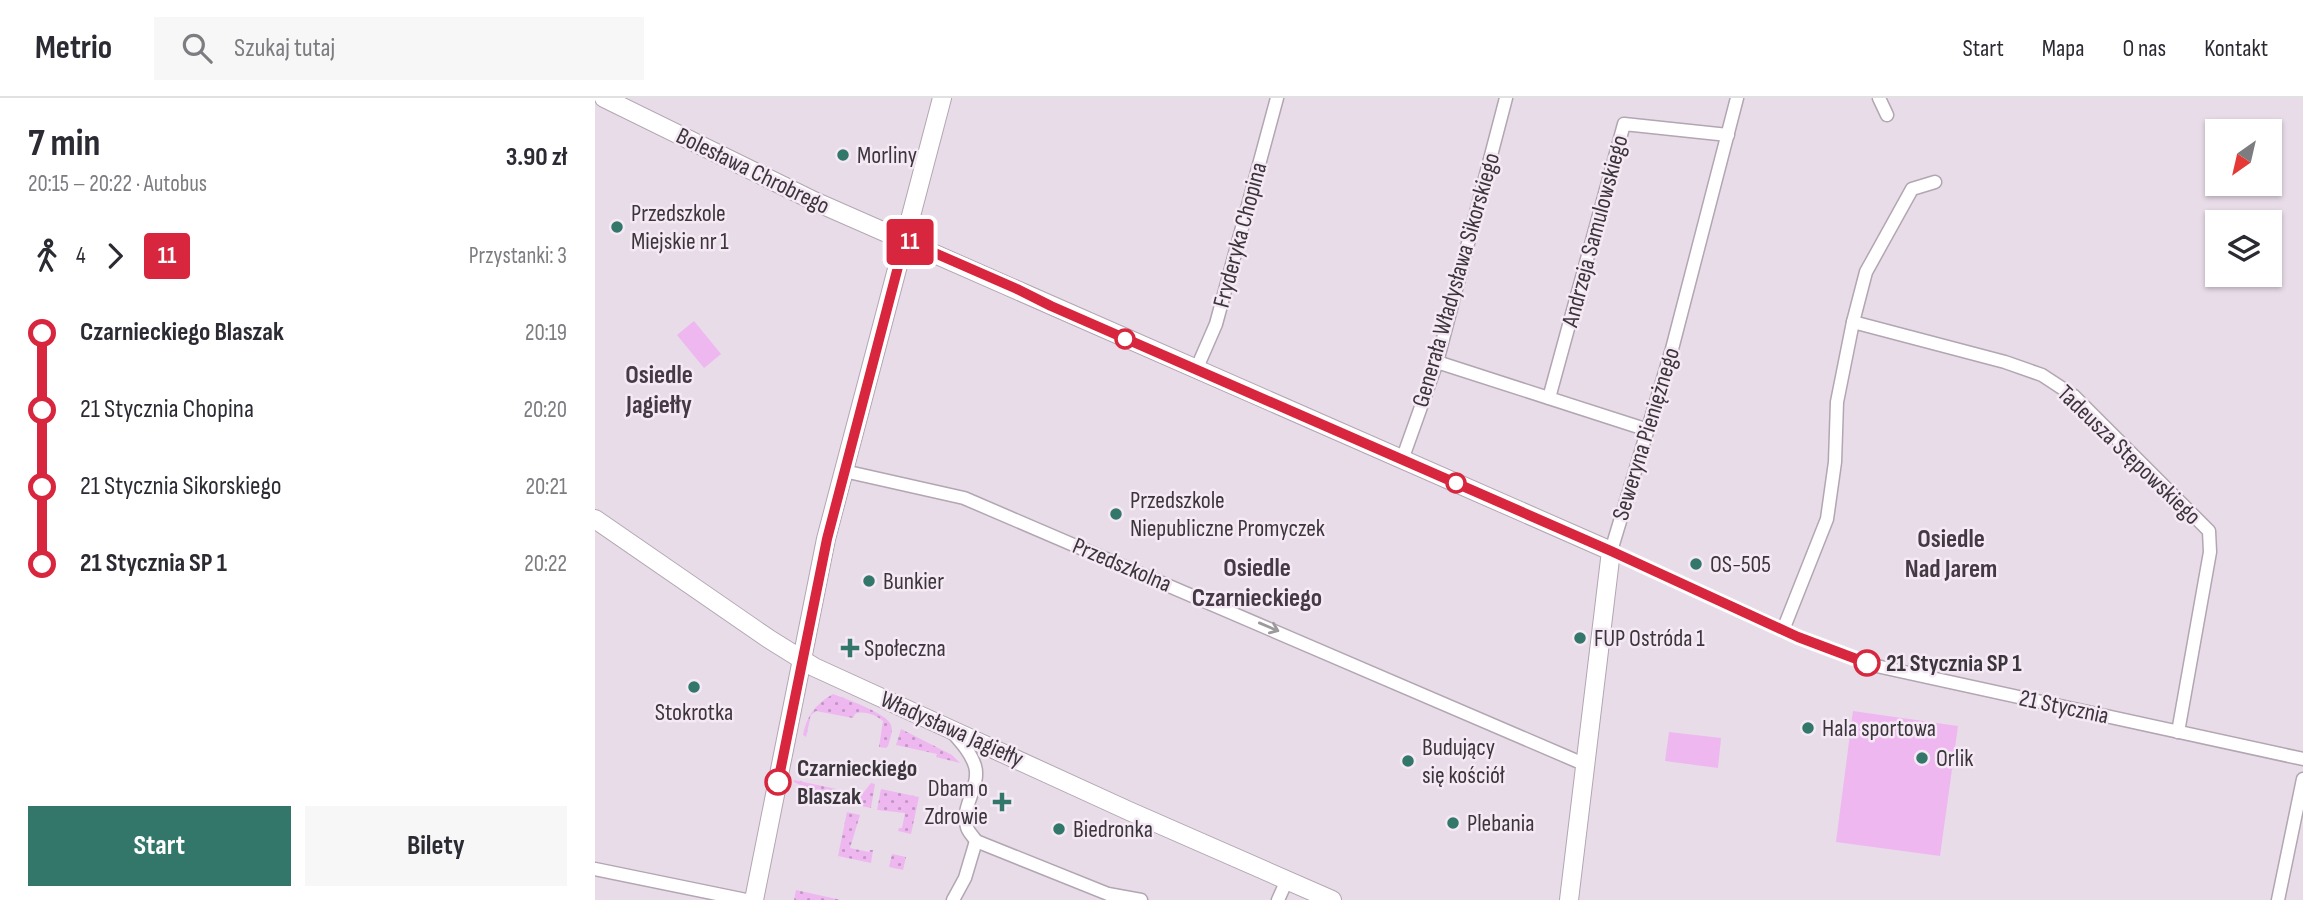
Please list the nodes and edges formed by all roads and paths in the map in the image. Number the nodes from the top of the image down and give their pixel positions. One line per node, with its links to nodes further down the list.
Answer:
1 (604, 98): 10 (street, Bolesława Chrobrego)
2 (942, 98): 10 (street)
3 (1277, 98): 13 (street, Fryderyka Chopina)
4 (1506, 98): 12 (street, Generała Władysława Sikorskiego)
5 (1737, 98): 8 (street, Seweryna Pieniężnego)
6 (1879, 98): 7 (street)
7 (1887, 115)
8 (1727, 135): 14 (street, Andrzeja Samulowskiego); 15 (street, Seweryna Pieniężnego)
9 (1935, 182): 11 (street)
10 (905, 240): 13 (street, 21 Stycznia); 17 (street)
11 (1853, 322): 20 (street); 23 (street, Tadeusza Stępowskiego)
12 (1437, 362): 14 (street); 16 (street, Generała Władysława Sikorskiego)
13 (1196, 370): 16 (street, 21 Stycznia)
14 (1549, 398): 15 (street)
15 (1648, 430): 19 (street, Seweryna Pieniężnego)
16 (1402, 460): 19 (street, 21 Stycznia)
17 (843, 471): 21 (street); 25 (street, Przedszkolna, one-way to 25)
18 (595, 519): 21 (street, Władysława Jagiełły)
19 (1611, 551): 20 (street, 21 Stycznia); 25 (street, Seweryna Pieniężnego)
20 (1783, 630): 23 (street, 21 Stycznia)
21 (802, 660): 22 (street, Władysława Jagiełły); 31 (street)
22 (948, 727): 27 (street); 29 (street, Władysława Jagiełły)
23 (2178, 732): 24 (street, 21 Stycznia)
24 (2303, 759)
25 (1586, 765): 36 (street, Seweryna Pieniężnego)
26 (2303, 779): 37 (street)
27 (976, 841): 32 (street); 33 (street)
28 (595, 869): 30 (street)
29 (1287, 880): 34 (street); 35 (street, Władysława Jagiełły)
30 (746, 900)
31 (754, 900)
32 (953, 900)
33 (1141, 900)
34 (1278, 900)
35 (1332, 900)
36 (1569, 900)
37 (2278, 900)

